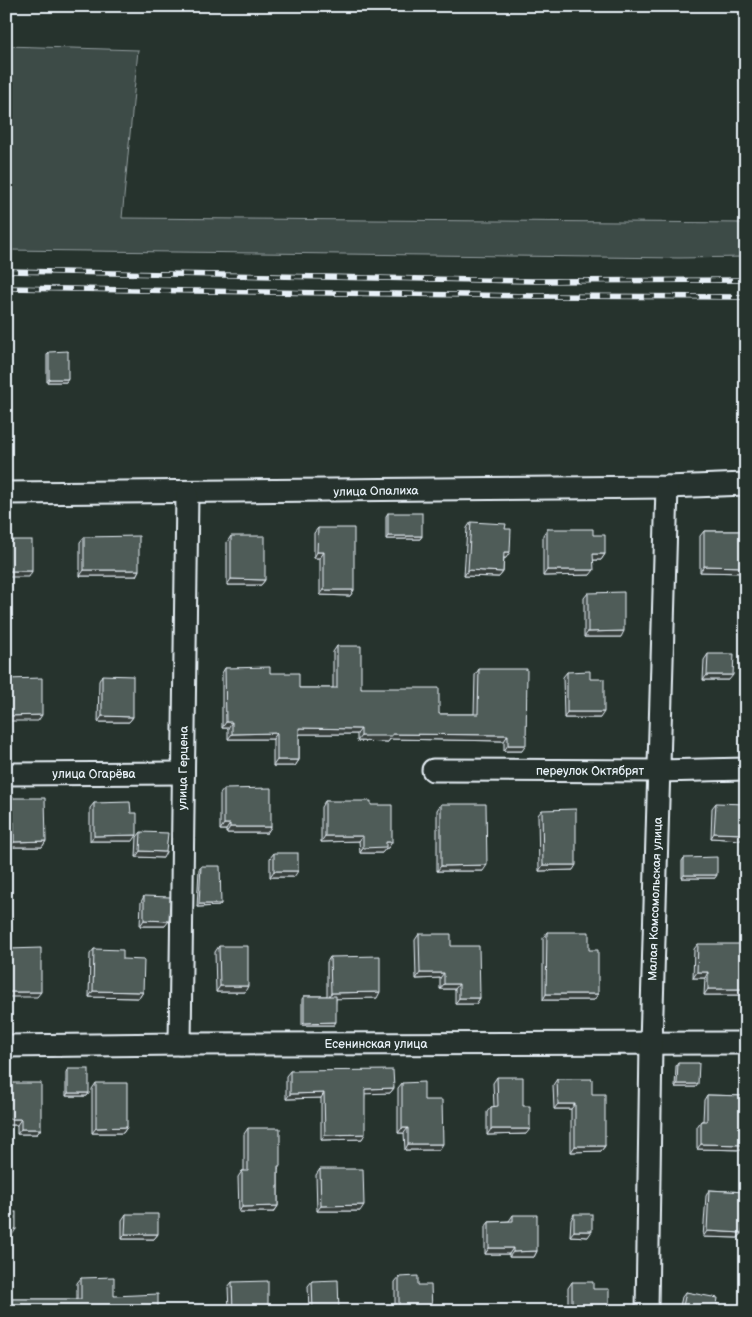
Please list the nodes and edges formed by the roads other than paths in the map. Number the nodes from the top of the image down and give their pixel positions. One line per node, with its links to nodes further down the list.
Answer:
1 (746, 484): 2 (street, улица Опалиха)
2 (667, 487): 4 (street, улица Опалиха); 7 (street, Малая Комсомольская улица)
3 (6, 493): 4 (street, улица Опалиха)
4 (187, 493): 8 (street, улица Герцена)
5 (746, 769): 7 (street, переулок Октябрят)
6 (434, 770): 7 (street, переулок Октябрят)
7 (658, 771): 12 (street, Малая Комсомольская улица)
8 (183, 773): 9 (street, улица Огарёва); 11 (street, улица Герцена)
9 (6, 774)
10 (746, 1043): 12 (street, Есенинская улица)
11 (180, 1044): 12 (street, Есенинская улица); 13 (street, Есенинская улица)
12 (651, 1044): 14 (street, Малая Комсомольская улица)
13 (6, 1046)
14 (647, 1311)

